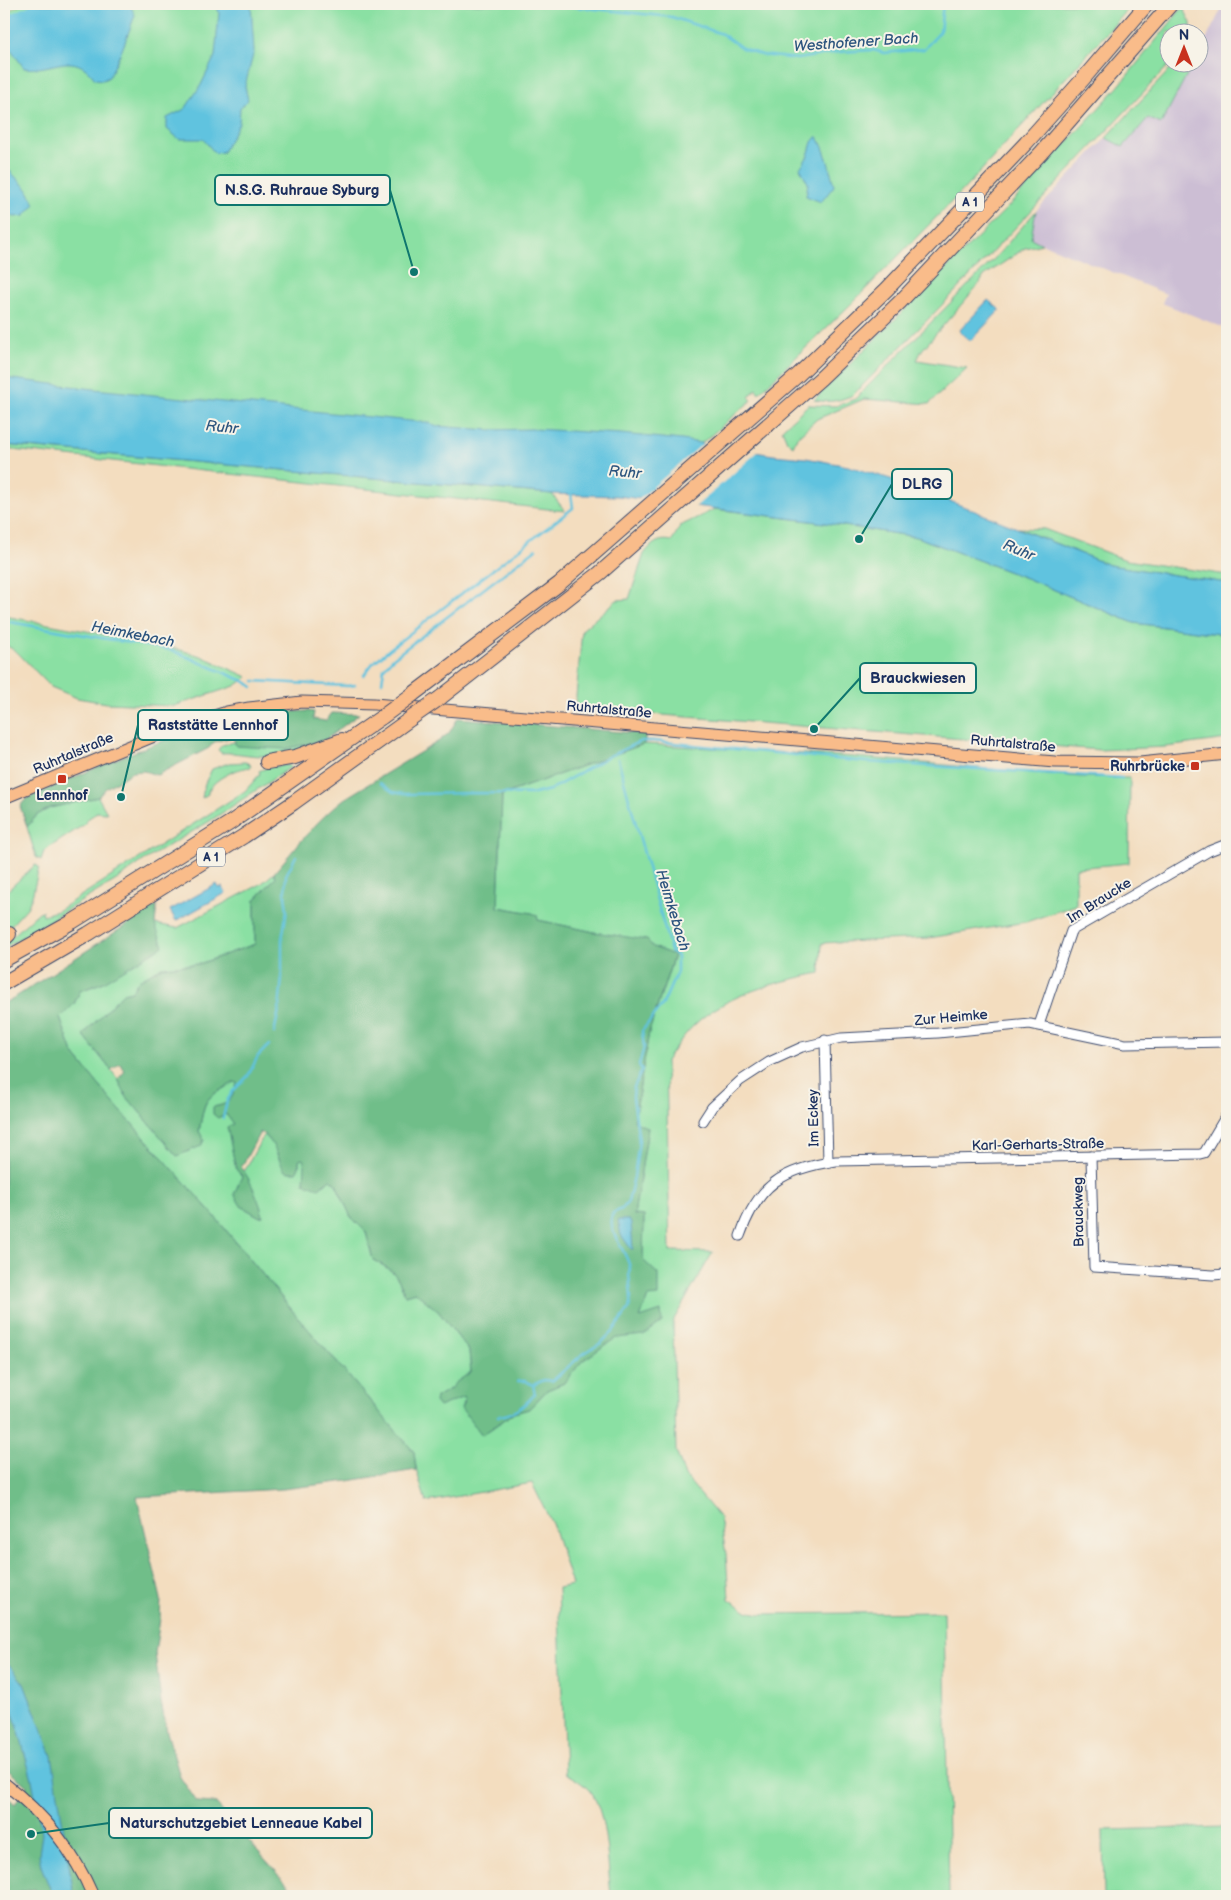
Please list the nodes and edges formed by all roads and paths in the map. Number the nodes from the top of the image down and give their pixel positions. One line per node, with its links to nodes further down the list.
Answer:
1 (1147, 4): 3 (highway, A 1, bridge)
2 (1170, 4): 9 (highway, A 1, bridge)
3 (362, 732): 5 (highway); 8 (highway, A 1)
4 (1227, 754): 6 (main road, Ruhrtalstraße)
5 (267, 762)
6 (4, 798)
7 (1227, 844): 10 (street, Im Braucke)
8 (4, 960)
9 (4, 983)
10 (1040, 1026): 11 (street, Zur Heimke); 12 (street, Zur Heimke)
11 (826, 1040): 14 (street, Zur Heimke); 16 (street, Im Eckey)
12 (1227, 1042)
13 (1227, 1114): 15 (street, Karl-Gerharts-Straße)
14 (703, 1122)
15 (1091, 1156): 16 (street, Karl-Gerharts-Straße); 18 (street, Brauckweg)
16 (828, 1162): 17 (street, Im Eckey)
17 (740, 1236)
18 (1227, 1272)
19 (4, 1784): 20 (main road)
20 (93, 1896)

